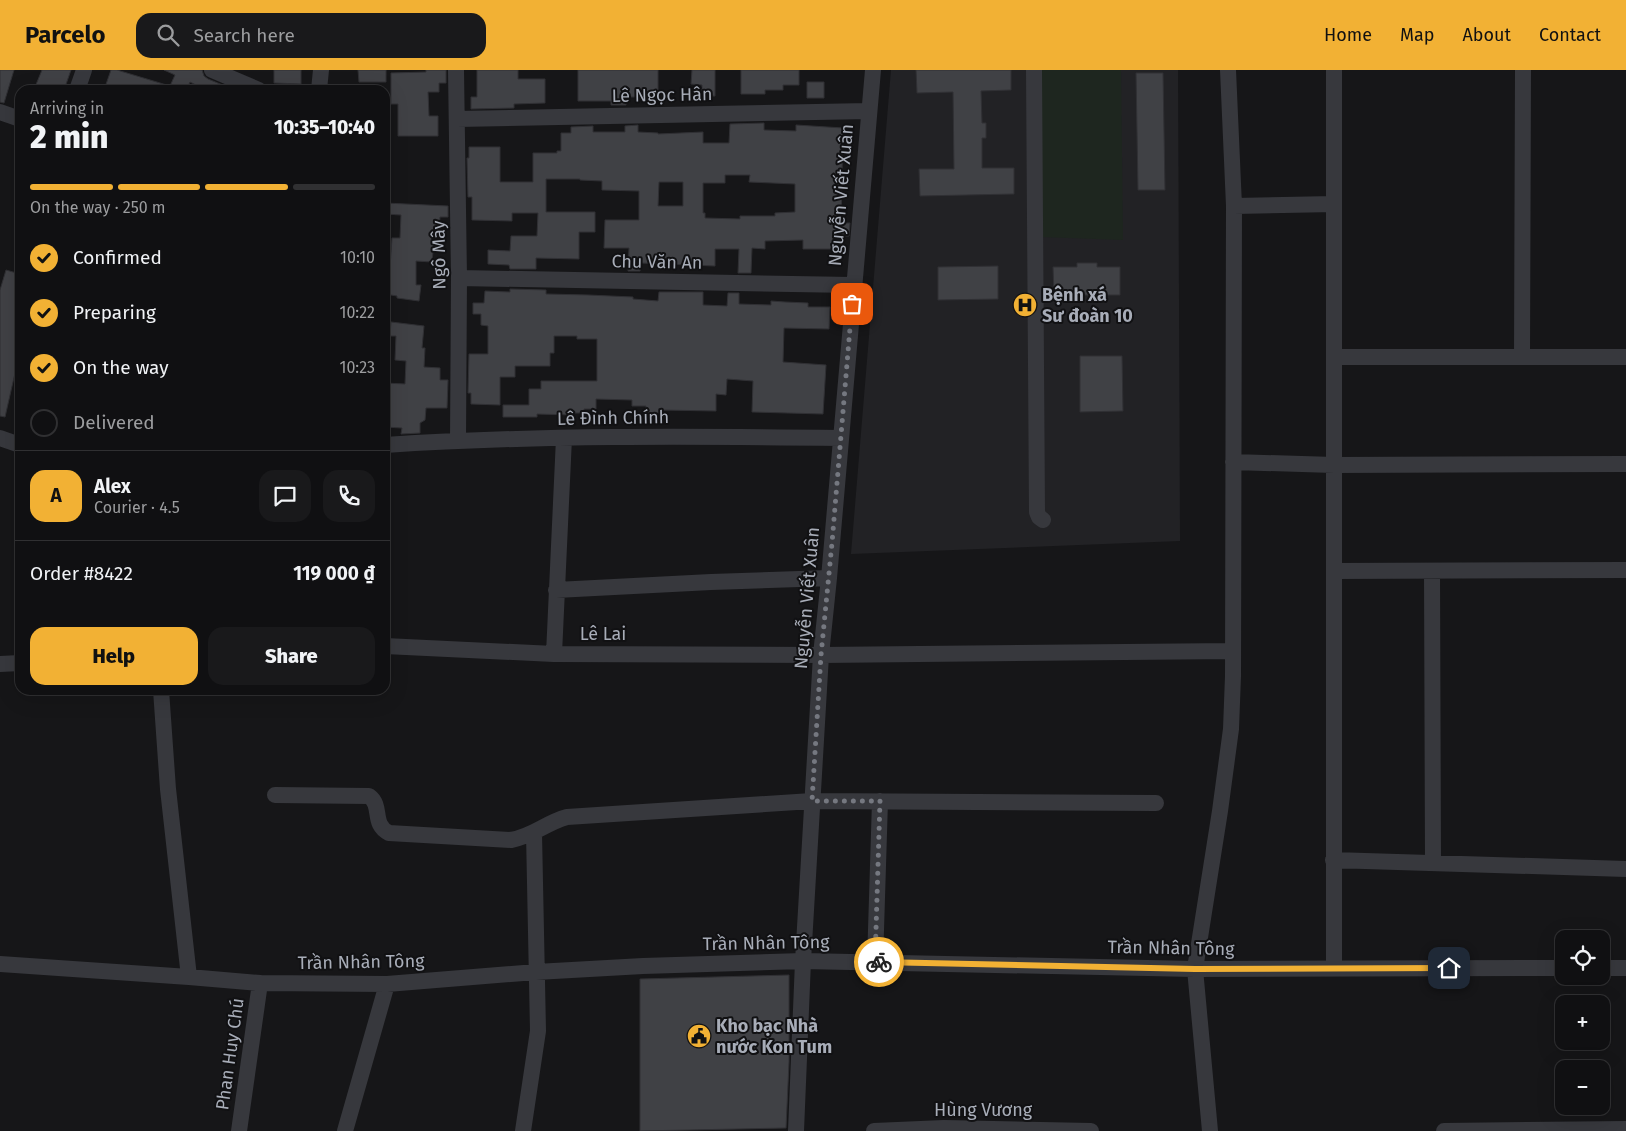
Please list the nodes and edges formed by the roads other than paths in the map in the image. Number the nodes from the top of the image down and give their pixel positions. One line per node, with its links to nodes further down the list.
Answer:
1 (84, 70): 10 (street)
2 (212, 70): 11 (street)
3 (321, 70): 12 (street)
4 (456, 70): 16 (street, Ngô Mây)
5 (872, 70): 13 (street, Nguyễn Viết Xuân)
6 (1034, 70): 33 (street)
7 (1228, 70): 18 (street)
8 (1334, 70): 17 (street)
9 (1523, 70): 22 (street)
10 (79, 85)
11 (247, 85)
12 (320, 85)
13 (869, 111): 16 (street, Lê Ngọc Hân); 20 (street, Nguyễn Viết Xuân)
14 (0, 112): 15 (street)
15 (15, 117)
16 (456, 119): 19 (street, Ngô Mây)
17 (1334, 204): 18 (street); 21 (street)
18 (1234, 206): 30 (street)
19 (459, 278): 20 (street, Chu Văn An); 27 (street, Ngô Mây)
20 (853, 285): 26 (street, Nguyễn Viết Xuân)
21 (1334, 357): 22 (street); 32 (street)
22 (1522, 357): 23 (street)
23 (1626, 357)
24 (0, 438): 28 (street)
25 (564, 438): 26 (street, Lê Đình Chính); 27 (street, Lê Đình Chính); 38 (street)
26 (841, 438): 37 (street, Nguyễn Viết Xuân)
27 (458, 440): 29 (street, Lê Đình Chính)
28 (15, 443)
29 (390, 445)
30 (1233, 462): 32 (street); 40 (street)
31 (1626, 464): 32 (street)
32 (1334, 465): 35 (street)
33 (1043, 520)
34 (1626, 570): 36 (street)
35 (1334, 571): 36 (street); 51 (street)
36 (1432, 571): 52 (street)
37 (829, 578): 38 (street); 42 (street, Nguyễn Viết Xuân)
38 (556, 590): 41 (street)
39 (390, 646): 41 (street, Lê Lai)
40 (1233, 651): 42 (street, Lê Lai); 61 (street)
41 (554, 654): 42 (street, Lê Lai)
42 (821, 655): 47 (street, Nguyễn Viết Xuân)
43 (15, 663): 44 (street)
44 (0, 664)
45 (161, 695): 63 (street)
46 (275, 795): 50 (street)
47 (812, 801): 48 (street); 50 (street); 54 (street, Nguyễn Viết Xuân)
48 (880, 801): 49 (street); 55 (street)
49 (1156, 802)
50 (534, 833): 62 (street)
51 (1333, 860): 52 (street); 57 (street)
52 (1434, 863): 53 (street)
53 (1626, 869)
54 (803, 961): 55 (street, Trần Nhân Tông); 62 (street, Trần Nhân Tông); 71 (street, Nguyễn Viết Xuân)
55 (875, 962): 61 (street, Trần Nhân Tông)
56 (0, 964): 63 (street, Trần Nhân Tông)
57 (1334, 968): 58 (street, Trần Nhân Tông); 61 (street, Trần Nhân Tông)
58 (1555, 968)
59 (1610, 968): 60 (street)
60 (1626, 968)
61 (1195, 969): 74 (street)
62 (536, 972): 65 (street, Trần Nhân Tông); 70 (street)
63 (189, 977): 64 (street, Trần Nhân Tông)
64 (260, 983): 65 (street, Trần Nhân Tông); 68 (street, Phan Huy Chú)
65 (387, 984): 69 (street)
66 (1626, 1129): 75 (street)
67 (944, 1130): 72 (street, Hùng Vương); 73 (street, Hùng Vương)
68 (239, 1131)
69 (345, 1131)
70 (523, 1131)
71 (796, 1131)
72 (874, 1131)
73 (1091, 1131)
74 (1210, 1131)
75 (1444, 1131)

